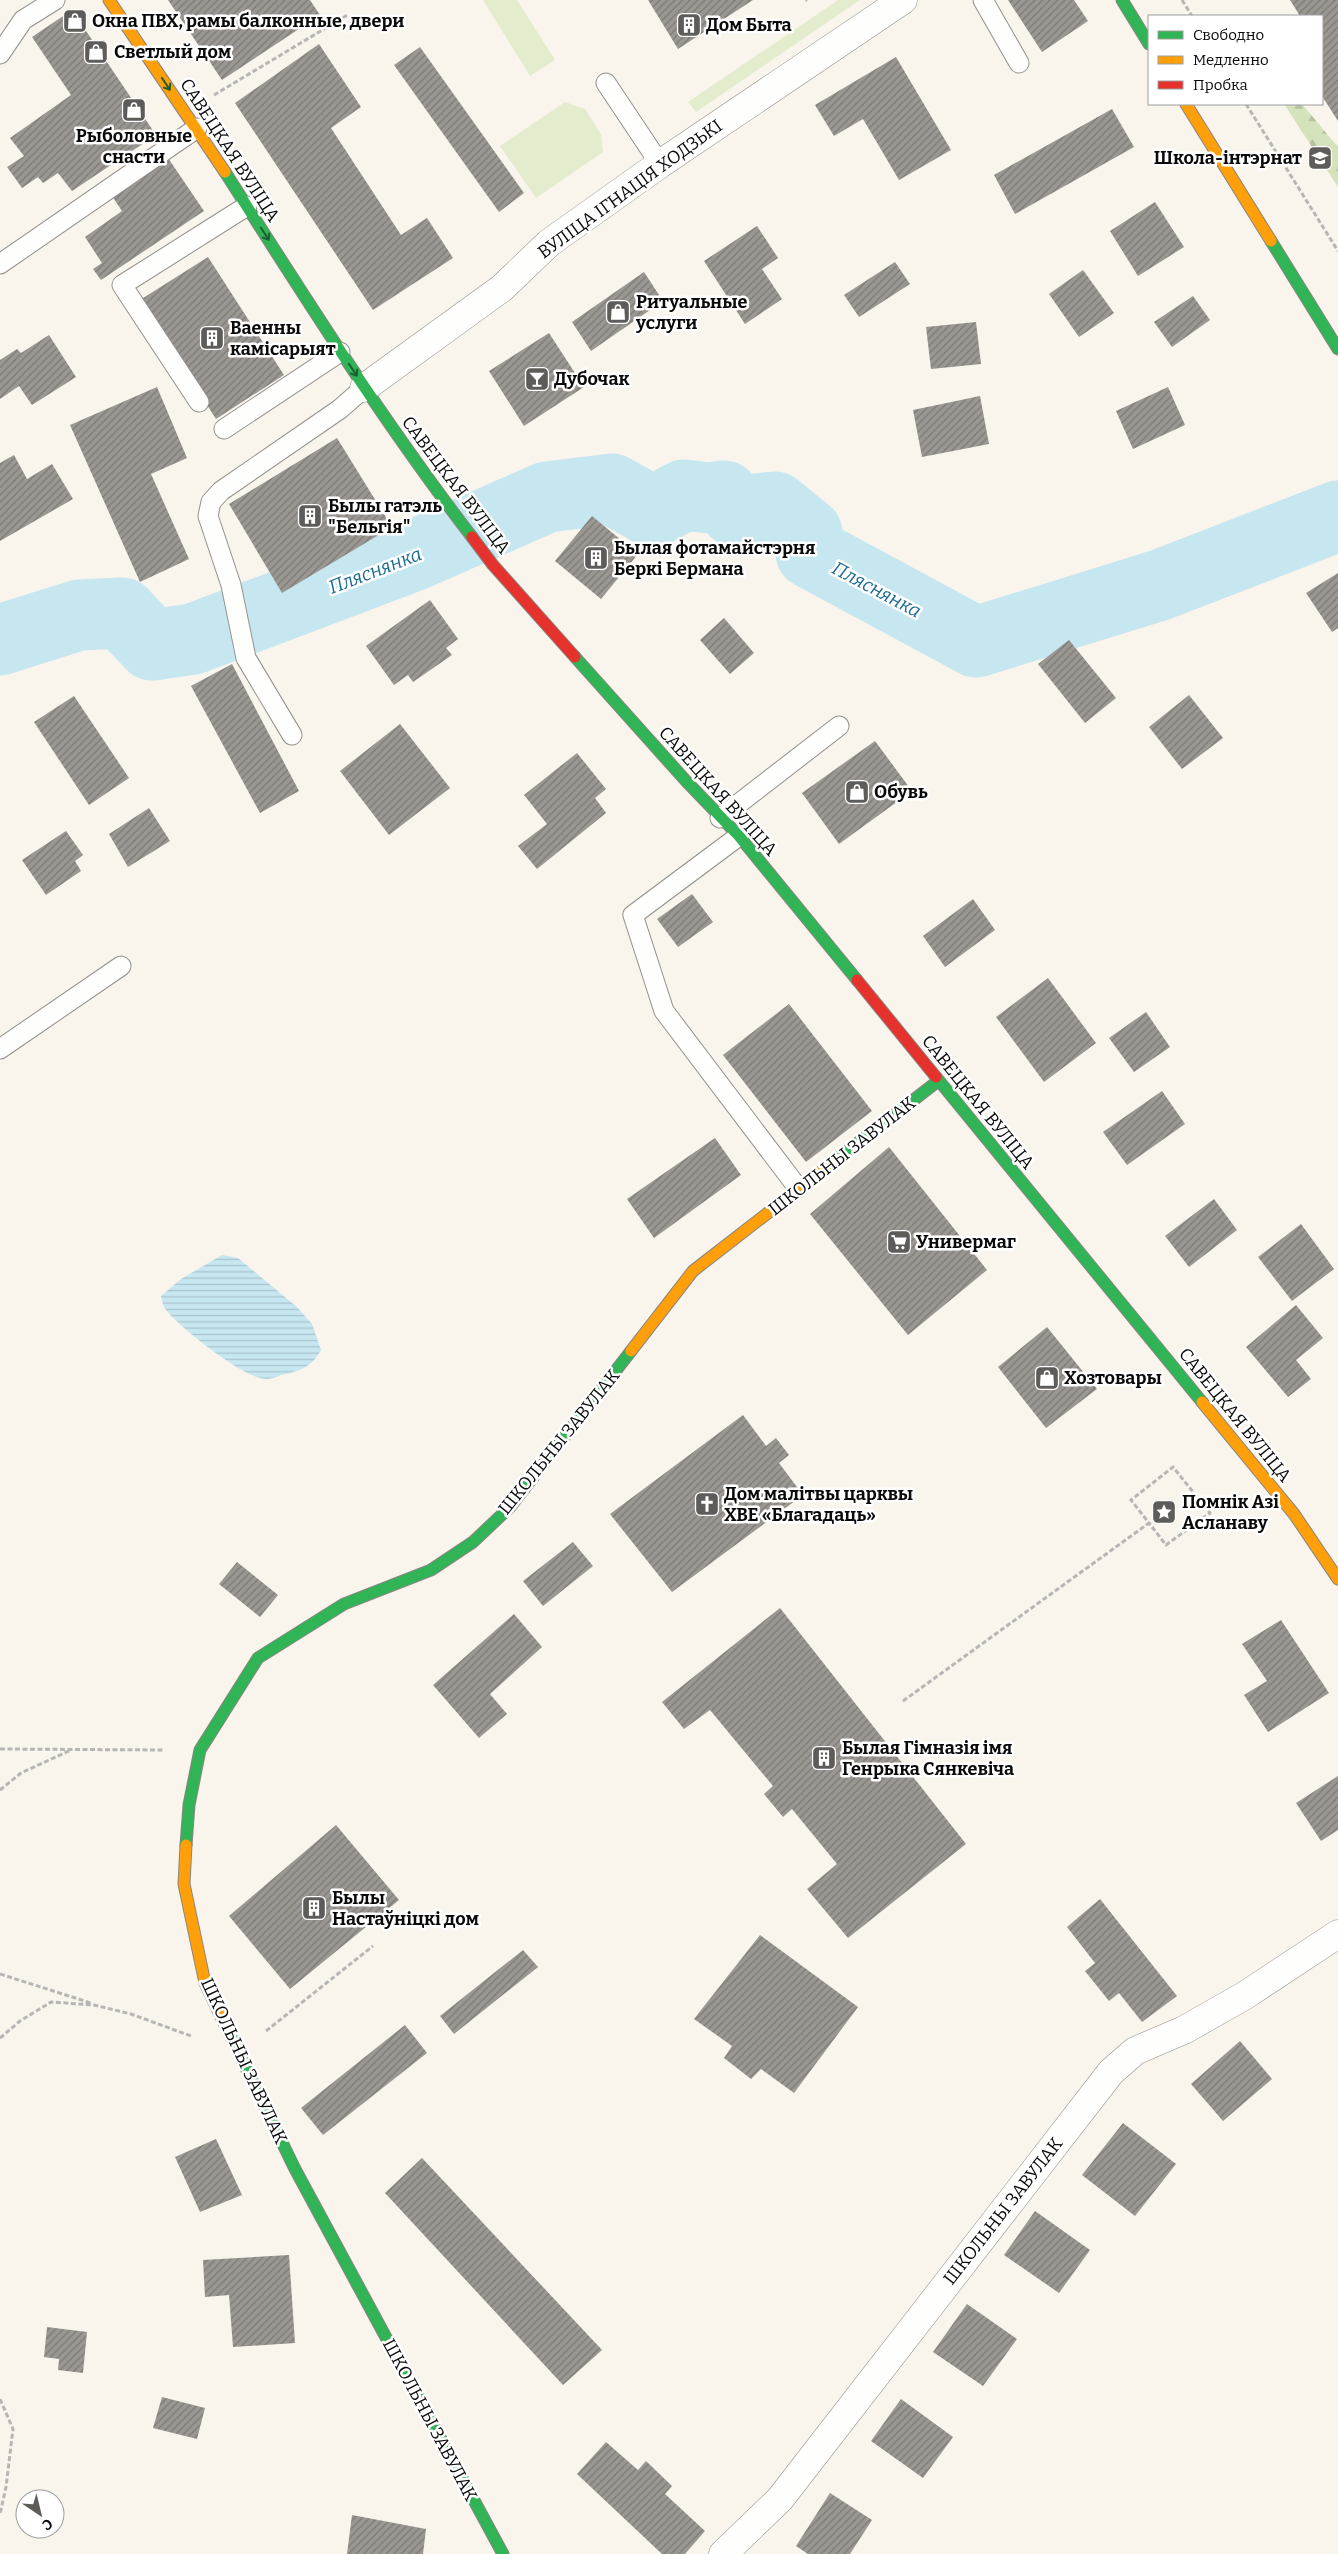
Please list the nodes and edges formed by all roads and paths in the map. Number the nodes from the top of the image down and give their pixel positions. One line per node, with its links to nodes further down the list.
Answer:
1 (55, 0): 10 (lane)
2 (108, 0): 16 (street, САВЕЦКАЯ ВУЛІЦА, one-way to 16)
3 (903, 0): 17 (street, ВУЛІЦА ІГНАЦІЯ ХОДЗЬКІ)
4 (983, 0): 11 (lane)
5 (1122, 0): 9 (street)
6 (1182, 0): 8 (path)
7 (349, 14): 13 (path)
8 (1191, 15)
9 (1148, 42)
10 (0, 54)
11 (1019, 63)
12 (606, 84): 17 (lane)
13 (210, 98)
14 (1187, 105): 21 (street)
15 (1247, 105): 19 (path)
16 (196, 128): 18 (street, САВЕЦКАЯ ВУЛІЦА); 20 (lane)
17 (660, 164): 23 (street, ВУЛІЦА ІГНАЦІЯ ХОДЗЬКІ)
18 (247, 206): 22 (street, САВЕЦКАЯ ВУЛІЦА, one-way to 22); 24 (lane)
19 (1338, 251)
20 (0, 264)
21 (1338, 349)
22 (340, 352): 23 (street, САВЕЦКАЯ ВУЛІЦА, one-way to 23); 25 (lane)
23 (364, 388): 27 (lane); 28 (street, САВЕЦКАЯ ВУЛІЦА)
24 (199, 402)
25 (224, 429)
26 (839, 726): 28 (lane)
27 (292, 735)
28 (720, 818): 29 (street, САВЕЦКАЯ ВУЛІЦА)
29 (739, 836): 32 (street, САВЕЦКАЯ ВУЛІЦА); 33 (lane)
30 (122, 966): 31 (lane)
31 (0, 1049)
32 (938, 1081): 33 (street, ШКОЛЬНЫ ЗАВУЛАК); 35 (street, САВЕЦКАЯ ВУЛІЦА)
33 (798, 1188): 39 (street, ШКОЛЬНЫ ЗАВУЛАК)
34 (1149, 1523): 34 (path); 36 (path)
35 (1338, 1579)
36 (903, 1701)
37 (0, 1749): 38 (path)
38 (74, 1749): 39 (path); 40 (path)
39 (200, 1750): 46 (street, ШКОЛЬНЫ ЗАВУЛАК)
40 (0, 1790)
41 (1338, 1934): 47 (street, ШКОЛЬНЫ ЗАВУЛАК)
42 (0, 1974): 43 (path)
43 (99, 2006)
44 (0, 2399): 45 (path)
45 (0, 2514)
46 (503, 2554)
47 (724, 2554)

